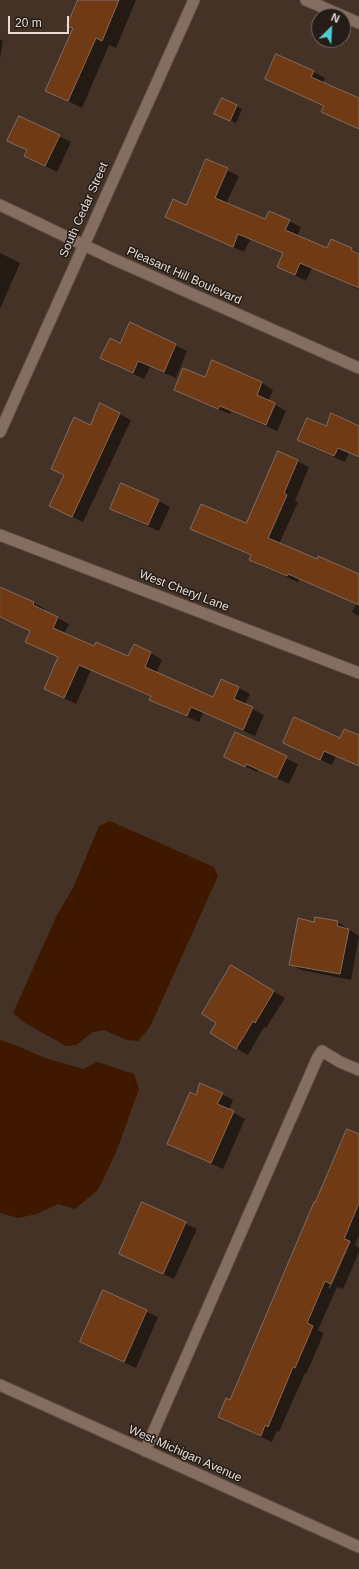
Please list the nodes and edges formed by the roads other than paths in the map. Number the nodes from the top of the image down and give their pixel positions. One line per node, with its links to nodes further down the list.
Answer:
1 (194, 0): 5 (street, South Cedar Street)
2 (306, 0): 3 (street)
3 (359, 23)
4 (0, 205): 5 (street, Pleasant Hill Boulevard)
5 (83, 245): 6 (street, Pleasant Hill Boulevard); 7 (street, South Cedar Street)
6 (359, 368)
7 (0, 432)
8 (0, 534): 9 (street, West Cheryl Lane)
9 (359, 673)
10 (359, 1070): 12 (street)
11 (0, 1385): 12 (street, West Michigan Avenue)
12 (146, 1451): 13 (street, West Michigan Avenue)
13 (359, 1546)

